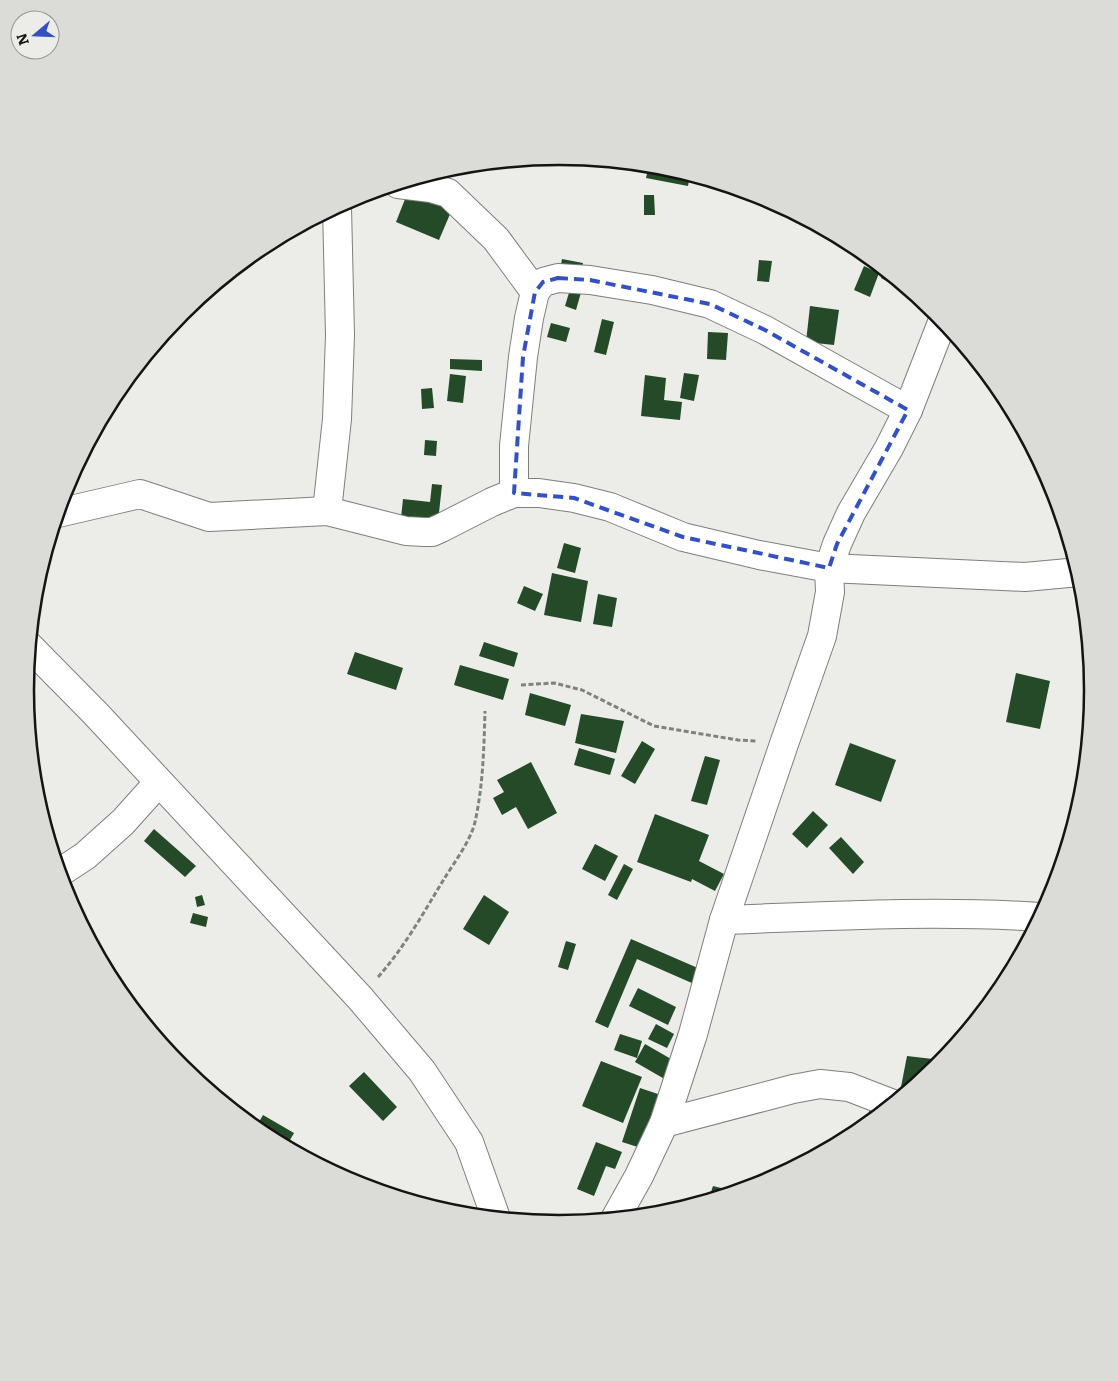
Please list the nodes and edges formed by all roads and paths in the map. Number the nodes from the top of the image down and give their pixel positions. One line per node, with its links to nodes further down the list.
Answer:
1 (414, 186): 3 (street)
2 (337, 214): 8 (street)
3 (535, 292): 5 (street); 6 (street)
4 (940, 329): 5 (street)
5 (908, 410): 9 (street)
6 (514, 493): 8 (street); 9 (street)
7 (66, 511): 8 (street)
8 (327, 511)
9 (830, 568): 10 (street); 14 (street)
10 (1070, 573)
11 (35, 652): 15 (street)
12 (521, 685): 14 (path)
13 (486, 712): 19 (path)
14 (784, 741): 18 (street)
15 (158, 783): 16 (street); 19 (street)
16 (66, 869)
17 (1033, 917): 18 (street)
18 (724, 920): 21 (street)
19 (360, 998): 22 (street)
20 (886, 1101): 21 (street)
21 (664, 1123): 23 (street)
22 (494, 1211)
23 (619, 1212)

